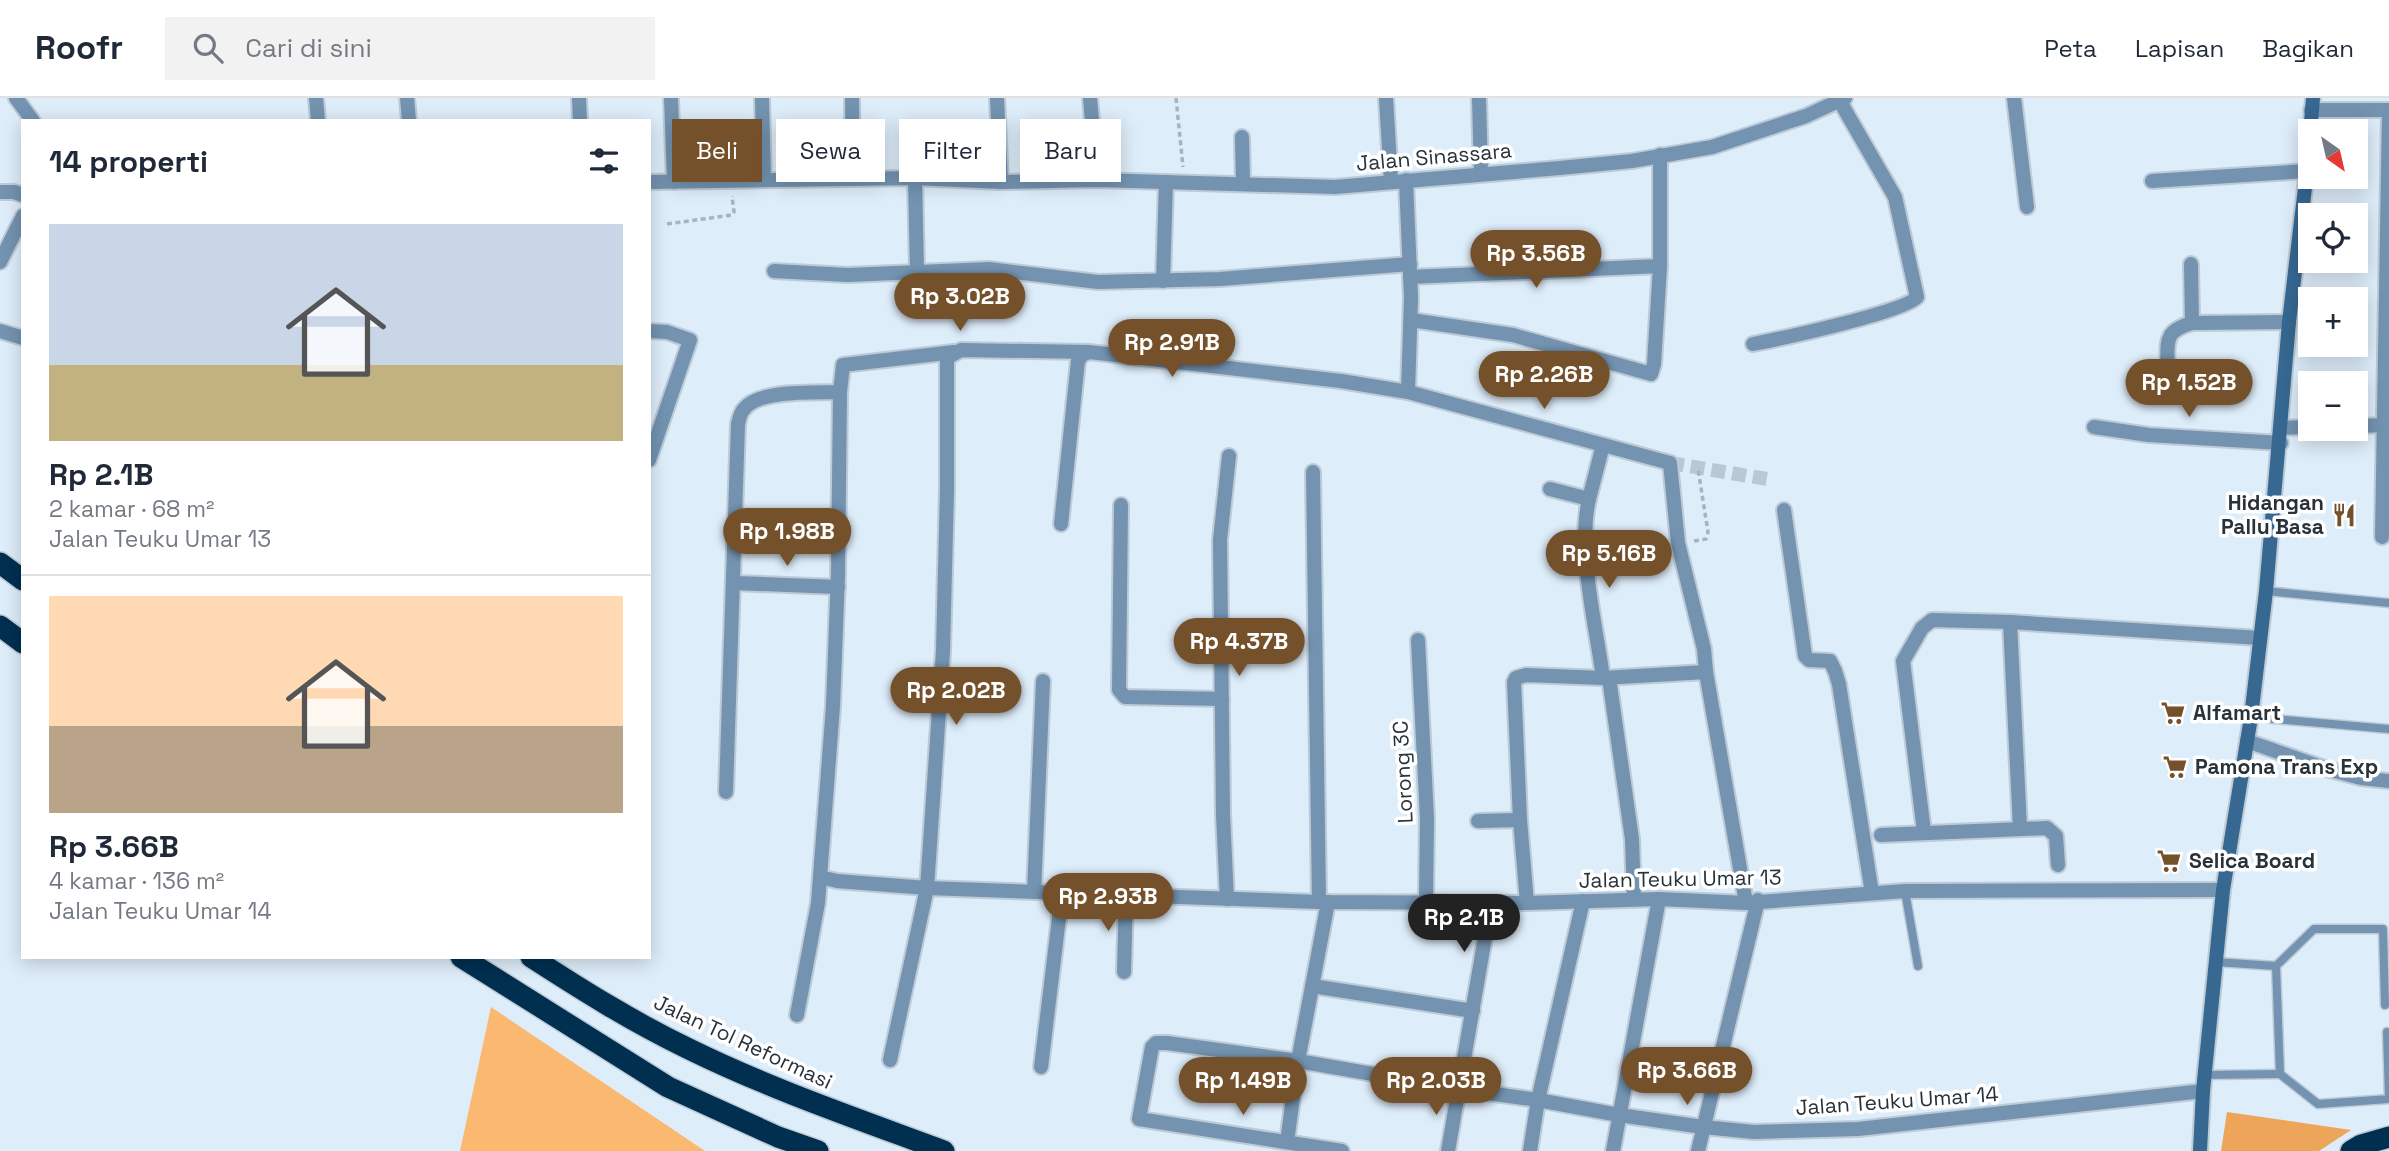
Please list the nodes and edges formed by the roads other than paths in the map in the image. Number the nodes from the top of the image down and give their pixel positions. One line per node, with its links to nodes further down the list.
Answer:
1 (16, 98): 16 (street)
2 (316, 98): 17 (street)
3 (407, 98): 18 (street)
4 (579, 98): 19 (street)
5 (671, 98): 23 (street)
6 (762, 98): 28 (street)
7 (852, 98): 20 (street)
8 (997, 98): 21 (street)
9 (1090, 98): 22 (street)
10 (1386, 98): 32 (street)
11 (1479, 98): 27 (street)
12 (2014, 98): 42 (street)
13 (1841, 99): 25 (street, Jalan Sinassara); 57 (street)
14 (2312, 104): 15 (street)
15 (2389, 111): 63 (street)
16 (32, 119)
17 (318, 119)
18 (409, 119)
19 (580, 119)
20 (852, 119)
21 (998, 119)
22 (1092, 119)
23 (672, 126)
24 (1242, 137): 38 (street)
25 (1660, 155): 27 (street, Jalan Sinassara); 46 (street)
26 (2298, 172): 33 (street)
27 (1482, 174): 30 (street, Jalan Sinassara)
28 (764, 179): 29 (street, Jalan Sinassara)
29 (776, 179)
30 (1406, 180): 32 (street, Jalan Sinassara); 47 (street)
31 (1121, 181): 37 (street, Jalan Sinassara)
32 (1391, 181): 38 (street, Jalan Sinassara)
33 (2152, 181)
34 (651, 182): 35 (street, Jalan Sinassara)
35 (672, 182)
36 (915, 182): 49 (street)
37 (1166, 182): 38 (street, Jalan Sinassara); 50 (street)
38 (1243, 184)
39 (2305, 189): 52 (main road)
40 (0, 192): 41 (street)
41 (21, 194)
42 (2027, 207)
43 (21, 220): 44 (street)
44 (0, 262)
45 (2191, 264): 53 (street)
46 (1660, 266): 47 (street); 51 (street)
47 (1410, 270): 50 (street); 51 (street)
48 (775, 271): 49 (street)
49 (917, 271): 50 (street)
50 (1163, 281)
51 (1411, 320): 62 (street)
52 (2289, 322): 53 (street); 67 (main road)
53 (2192, 323): 60 (street)
54 (0, 331): 56 (street)
55 (651, 331): 69 (street)
56 (21, 337)
57 (1753, 344)
58 (1092, 352): 59 (street); 62 (street); 76 (street)
59 (950, 356): 61 (street); 105 (street)
60 (2167, 372)
61 (840, 391): 80 (street); 81 (street)
62 (1408, 392): 68 (street)
63 (2386, 425): 64 (street); 77 (street)
64 (2368, 426)
65 (2094, 427): 67 (street)
66 (2298, 430): 67 (street)
67 (2281, 435): 82 (main road)
68 (1603, 445): 73 (street); 89 (street)
69 (651, 454)
70 (1229, 457): 92 (street)
71 (1313, 471): 117 (street)
72 (1550, 489): 73 (street)
73 (1589, 499): 90 (street)
74 (1122, 505): 92 (street)
75 (1784, 510): 110 (street)
76 (1061, 524)
77 (2382, 537)
78 (0, 564): 79 (highway)
79 (21, 579)
80 (735, 583): 81 (street); 97 (street)
81 (838, 587): 104 (street)
82 (2266, 591): 83 (lane); 86 (main road)
83 (2389, 603)
84 (2010, 622): 86 (street); 100 (street); 101 (street)
85 (0, 626): 88 (highway)
86 (2260, 638): 93 (main road)
87 (1418, 640): 115 (street, Lorong 3C)
88 (21, 642)
89 (1706, 672): 90 (street); 118 (street)
90 (1606, 678): 98 (street); 113 (street)
91 (1043, 681): 108 (street)
92 (1222, 699): 112 (street)
93 (2251, 717): 94 (lane); 95 (main road)
94 (2389, 729)
95 (2247, 741): 96 (street); 106 (main road)
96 (2389, 781)
97 (726, 792)
98 (1520, 820): 99 (street); 120 (street)
99 (1478, 821)
100 (2020, 828): 101 (street); 103 (street)
101 (1924, 832): 102 (street)
102 (1881, 835)
103 (2058, 865)
104 (820, 877): 105 (street, Jalan Teuku Umar 13); 131 (street)
105 (927, 888): 108 (street, Jalan Teuku Umar 13); 133 (street)
106 (2223, 890): 107 (street, Jalan Teuku Umar 13); 124 (main road)
107 (1905, 891): 110 (street, Jalan Teuku Umar 13); 125 (lane)
108 (1034, 892): 109 (street, Jalan Teuku Umar 13)
109 (1062, 893): 111 (street, Jalan Teuku Umar 13); 135 (street)
110 (1872, 893): 118 (street, Jalan Teuku Umar 13)
111 (1126, 895): 112 (street, Jalan Teuku Umar 13); 127 (street)
112 (1227, 899): 117 (street, Jalan Teuku Umar 13)
113 (1634, 899): 114 (street, Jalan Teuku Umar 13); 116 (street, Jalan Teuku Umar 13)
114 (1659, 899): 118 (street, Jalan Teuku Umar 13); 142 (street)
115 (1426, 901): 117 (street, Jalan Teuku Umar 13); 119 (street, Jalan Teuku Umar 13)
116 (1583, 901): 120 (street, Jalan Teuku Umar 13); 141 (street)
117 (1323, 902): 128 (street)
118 (1752, 902): 143 (street)
119 (1490, 903): 120 (street, Jalan Teuku Umar 13); 130 (street)
120 (1527, 903)
121 (2386, 929): 126 (lane); 129 (lane)
122 (464, 959): 146 (highway)
123 (534, 959): 147 (highway, Jalan Tol Reformasi)
124 (2216, 962): 126 (lane); 137 (main road)
125 (1918, 966)
126 (2276, 966): 136 (lane)
127 (1124, 972)
128 (1312, 986): 130 (street); 134 (street)
129 (2385, 1005)
130 (1473, 1011): 138 (street)
131 (797, 1015)
132 (2387, 1032): 140 (lane)
133 (890, 1060)
134 (1298, 1061): 138 (street, Jalan Teuku Umar 14); 145 (street); 145 (street, Jalan Teuku Umar 14)
135 (1041, 1067)
136 (2280, 1074): 137 (lane); 140 (lane)
137 (2205, 1075): 139 (main road)
138 (1459, 1089): 141 (street, Jalan Teuku Umar 14); 149 (street)
139 (2203, 1091): 143 (street, Jalan Teuku Umar 14); 153 (main road)
140 (2389, 1099)
141 (1538, 1100): 142 (street, Jalan Teuku Umar 14); 150 (street)
142 (1619, 1115): 143 (street, Jalan Teuku Umar 14); 151 (street)
143 (1703, 1127): 152 (street)
144 (2389, 1137): 154 (highway)
145 (1287, 1142): 148 (street)
146 (818, 1151)
147 (944, 1151)
148 (1342, 1151)
149 (1448, 1151)
150 (1530, 1151)
151 (1613, 1151)
152 (1698, 1151)
153 (2200, 1151)
154 (2351, 1151)

